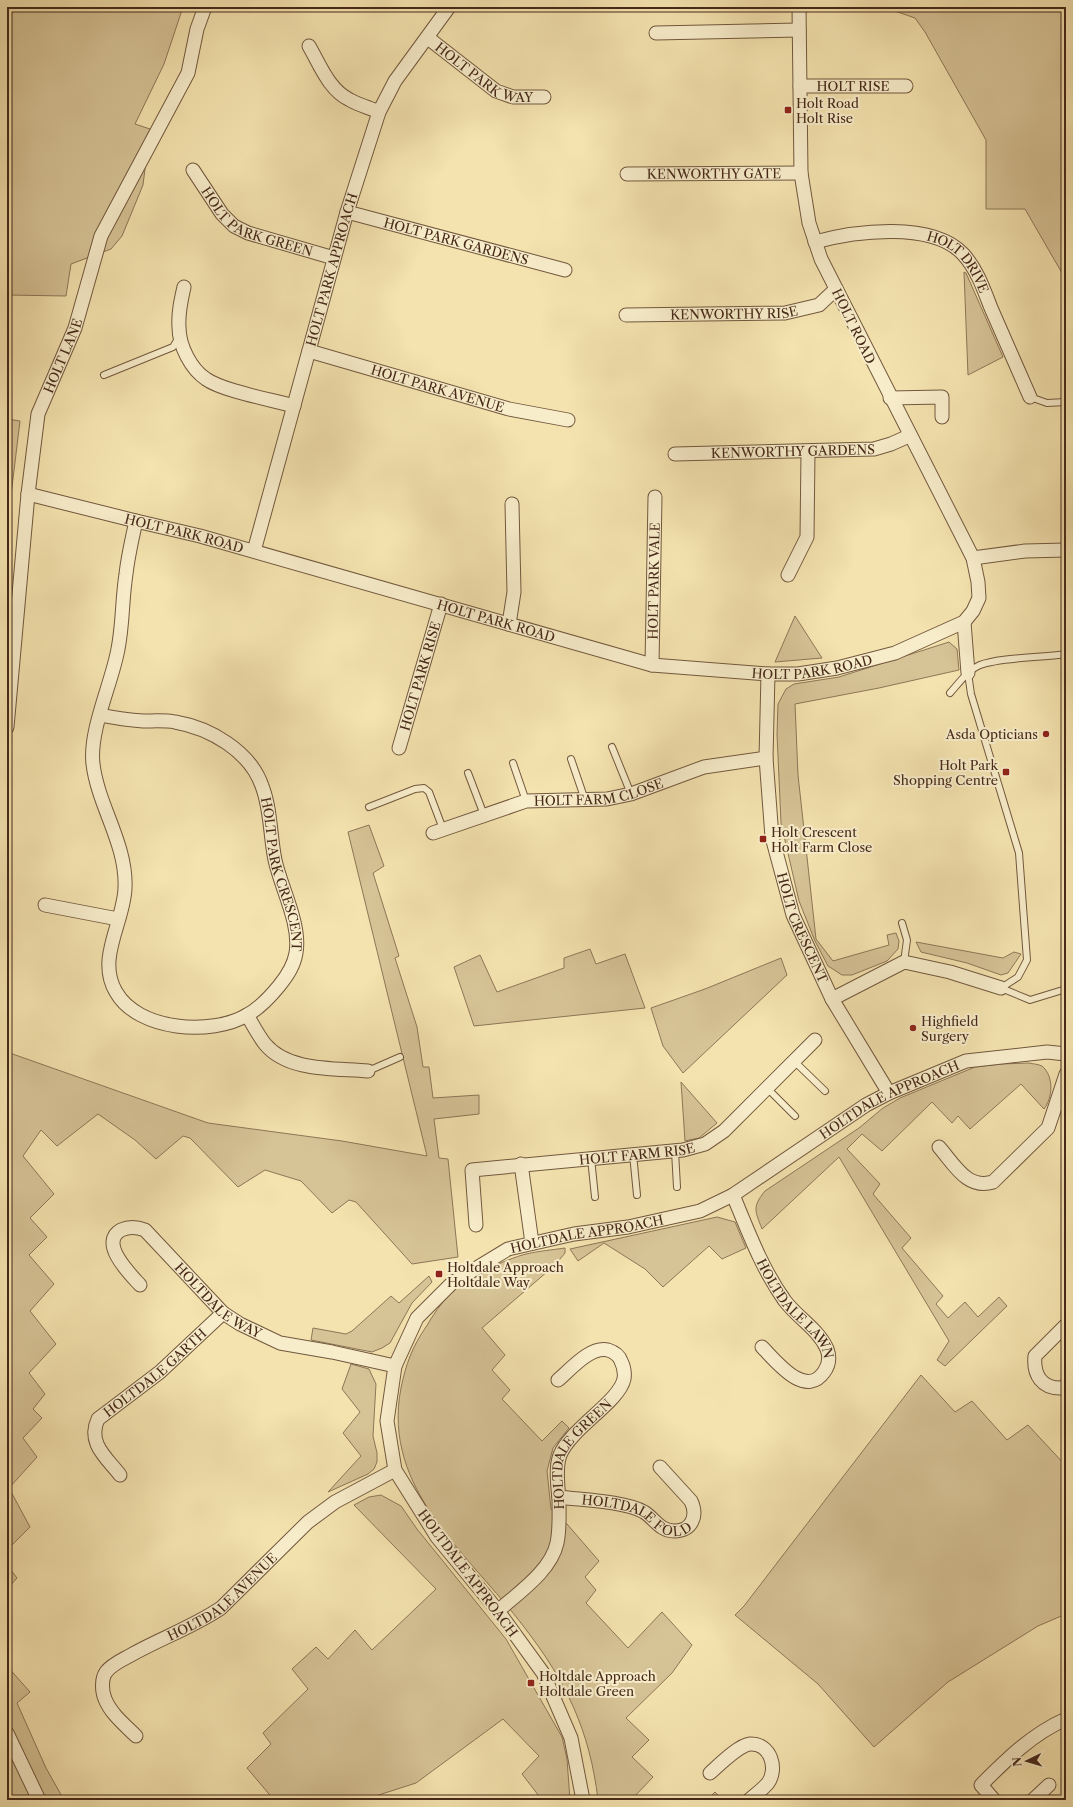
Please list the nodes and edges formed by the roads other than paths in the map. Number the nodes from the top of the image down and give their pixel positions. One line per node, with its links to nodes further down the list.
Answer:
1 (205, 7): 34 (street, HOLT LANE)
2 (449, 7): 6 (street, HOLT PARK APPROACH)
3 (799, 7): 4 (street, HOLT ROAD)
4 (799, 30): 5 (street); 8 (street, HOLT ROAD)
5 (656, 33)
6 (428, 38): 10 (street, HOLT PARK WAY); 11 (street, HOLT PARK APPROACH)
7 (309, 46): 11 (street)
8 (800, 86): 9 (street, HOLT RISE); 13 (street, HOLT ROAD)
9 (906, 86)
10 (544, 97)
11 (379, 112): 15 (street, HOLT PARK APPROACH)
12 (193, 170): 17 (street, HOLT PARK GREEN)
13 (801, 173): 14 (street, KENWORTHY GATE); 16 (street, HOLT ROAD)
14 (627, 174)
15 (347, 212): 17 (street, HOLT PARK APPROACH); 18 (street, HOLT PARK GARDENS)
16 (815, 242): 20 (street, HOLT ROAD); 25 (street, HOLT DRIVE)
17 (334, 258): 23 (street, HOLT PARK APPROACH)
18 (565, 270)
19 (184, 287): 22 (street)
20 (836, 289): 21 (street, KENWORTHY RISE); 26 (street, HOLT ROAD)
21 (626, 315)
22 (180, 335): 24 (lane); 28 (street)
23 (309, 351): 28 (street, HOLT PARK APPROACH); 30 (street, HOLT PARK AVENUE)
24 (104, 375)
25 (1030, 397): 27 (lane)
26 (890, 398): 29 (street); 31 (street, HOLT ROAD)
27 (1066, 402)
28 (294, 406): 39 (street, HOLT PARK APPROACH)
29 (942, 418)
30 (568, 420)
31 (909, 436): 32 (street, KENWORTHY GARDENS); 40 (street, HOLT ROAD)
32 (808, 452): 33 (street, KENWORTHY GARDENS); 41 (street)
33 (675, 454)
34 (28, 494): 37 (street, HOLT PARK ROAD); 51 (street, HOLT LANE)
35 (655, 497): 46 (street, HOLT PARK VALE)
36 (512, 504): 44 (street)
37 (136, 521): 39 (street, HOLT PARK ROAD); 50 (street, HOLT PARK CRESCENT)
38 (1066, 550): 40 (street)
39 (254, 551): 42 (street, HOLT PARK ROAD)
40 (973, 558): 43 (street, HOLT ROAD)
41 (788, 574)
42 (442, 604): 44 (street, HOLT PARK ROAD); 53 (street, HOLT PARK RISE)
43 (964, 622): 47 (street); 48 (street, HOLT PARK ROAD)
44 (509, 624): 46 (street, HOLT PARK ROAD)
45 (1066, 654): 47 (lane)
46 (652, 665): 48 (street, HOLT PARK ROAD)
47 (968, 673): 49 (lane); 68 (lane)
48 (768, 674): 54 (street, HOLT CRESCENT)
49 (950, 693)
50 (100, 715): 65 (street, HOLT PARK CRESCENT); 71 (street, HOLT PARK CRESCENT)
51 (7, 727)
52 (612, 747): 58 (lane)
53 (399, 748)
54 (766, 758): 58 (street, HOLT FARM CLOSE); 70 (street, HOLT CRESCENT)
55 (571, 759): 59 (lane)
56 (513, 763): 60 (lane)
57 (468, 773): 62 (lane)
58 (630, 794): 59 (street, HOLT FARM CLOSE)
59 (585, 800): 60 (street, HOLT FARM CLOSE)
60 (526, 801): 62 (street, HOLT FARM CLOSE)
61 (369, 807): 63 (lane)
62 (484, 815): 63 (street, HOLT FARM CLOSE)
63 (438, 831)
64 (45, 905): 65 (street)
65 (118, 919): 71 (street, HOLT PARK CRESCENT)
66 (902, 923): 67 (lane)
67 (904, 962): 68 (street); 70 (street)
68 (1001, 988): 69 (lane)
69 (1066, 989)
70 (832, 999): 80 (street, HOLT CRESCENT)
71 (247, 1015): 76 (street)
72 (815, 1040): 75 (street, HOLT FARM RISE)
73 (1066, 1054): 80 (street, HOLTDALE APPROACH)
74 (400, 1057): 76 (lane)
75 (794, 1061): 78 (street, HOLT FARM RISE); 79 (lane)
76 (368, 1072)
77 (1066, 1074): 82 (street)
78 (767, 1088): 81 (lane); 83 (street, HOLT FARM RISE)
79 (825, 1091)
80 (889, 1093): 88 (street, HOLTDALE APPROACH)
81 (795, 1116)
82 (938, 1147)
83 (675, 1151): 84 (street, HOLT FARM RISE); 87 (lane)
84 (633, 1154): 85 (street, HOLT FARM RISE); 89 (lane)
85 (591, 1158): 86 (street, HOLT FARM RISE); 90 (lane)
86 (521, 1164): 91 (street, HOLT FARM RISE); 92 (street)
87 (677, 1187)
88 (733, 1195): 92 (street, HOLTDALE APPROACH); 96 (street, HOLTDALE LAWN)
89 (637, 1196)
90 (595, 1197)
91 (476, 1225)
92 (532, 1243): 97 (street, HOLTDALE APPROACH)
93 (140, 1285): 94 (street, HOLTDALE WAY)
94 (223, 1313): 97 (street, HOLTDALE WAY); 102 (street, HOLTDALE GARTH)
95 (1066, 1325): 99 (street)
96 (762, 1347)
97 (395, 1366): 101 (street, HOLTDALE APPROACH)
98 (558, 1380): 103 (street, HOLTDALE GREEN)
99 (1066, 1385)
100 (660, 1467): 103 (street, HOLTDALE FOLD)
101 (395, 1470): 104 (street, HOLTDALE APPROACH); 107 (street, HOLTDALE AVENUE)
102 (120, 1475)
103 (559, 1497): 104 (street, HOLTDALE GREEN)
104 (498, 1611): 111 (street, HOLTDALE APPROACH)
105 (1066, 1719): 113 (street)
106 (7, 1733): 110 (street)
107 (136, 1736)
108 (710, 1773): 112 (street)
109 (1049, 1785): 114 (street)
110 (39, 1800)
111 (583, 1800)
112 (749, 1800)
113 (994, 1800)
114 (1032, 1800)

